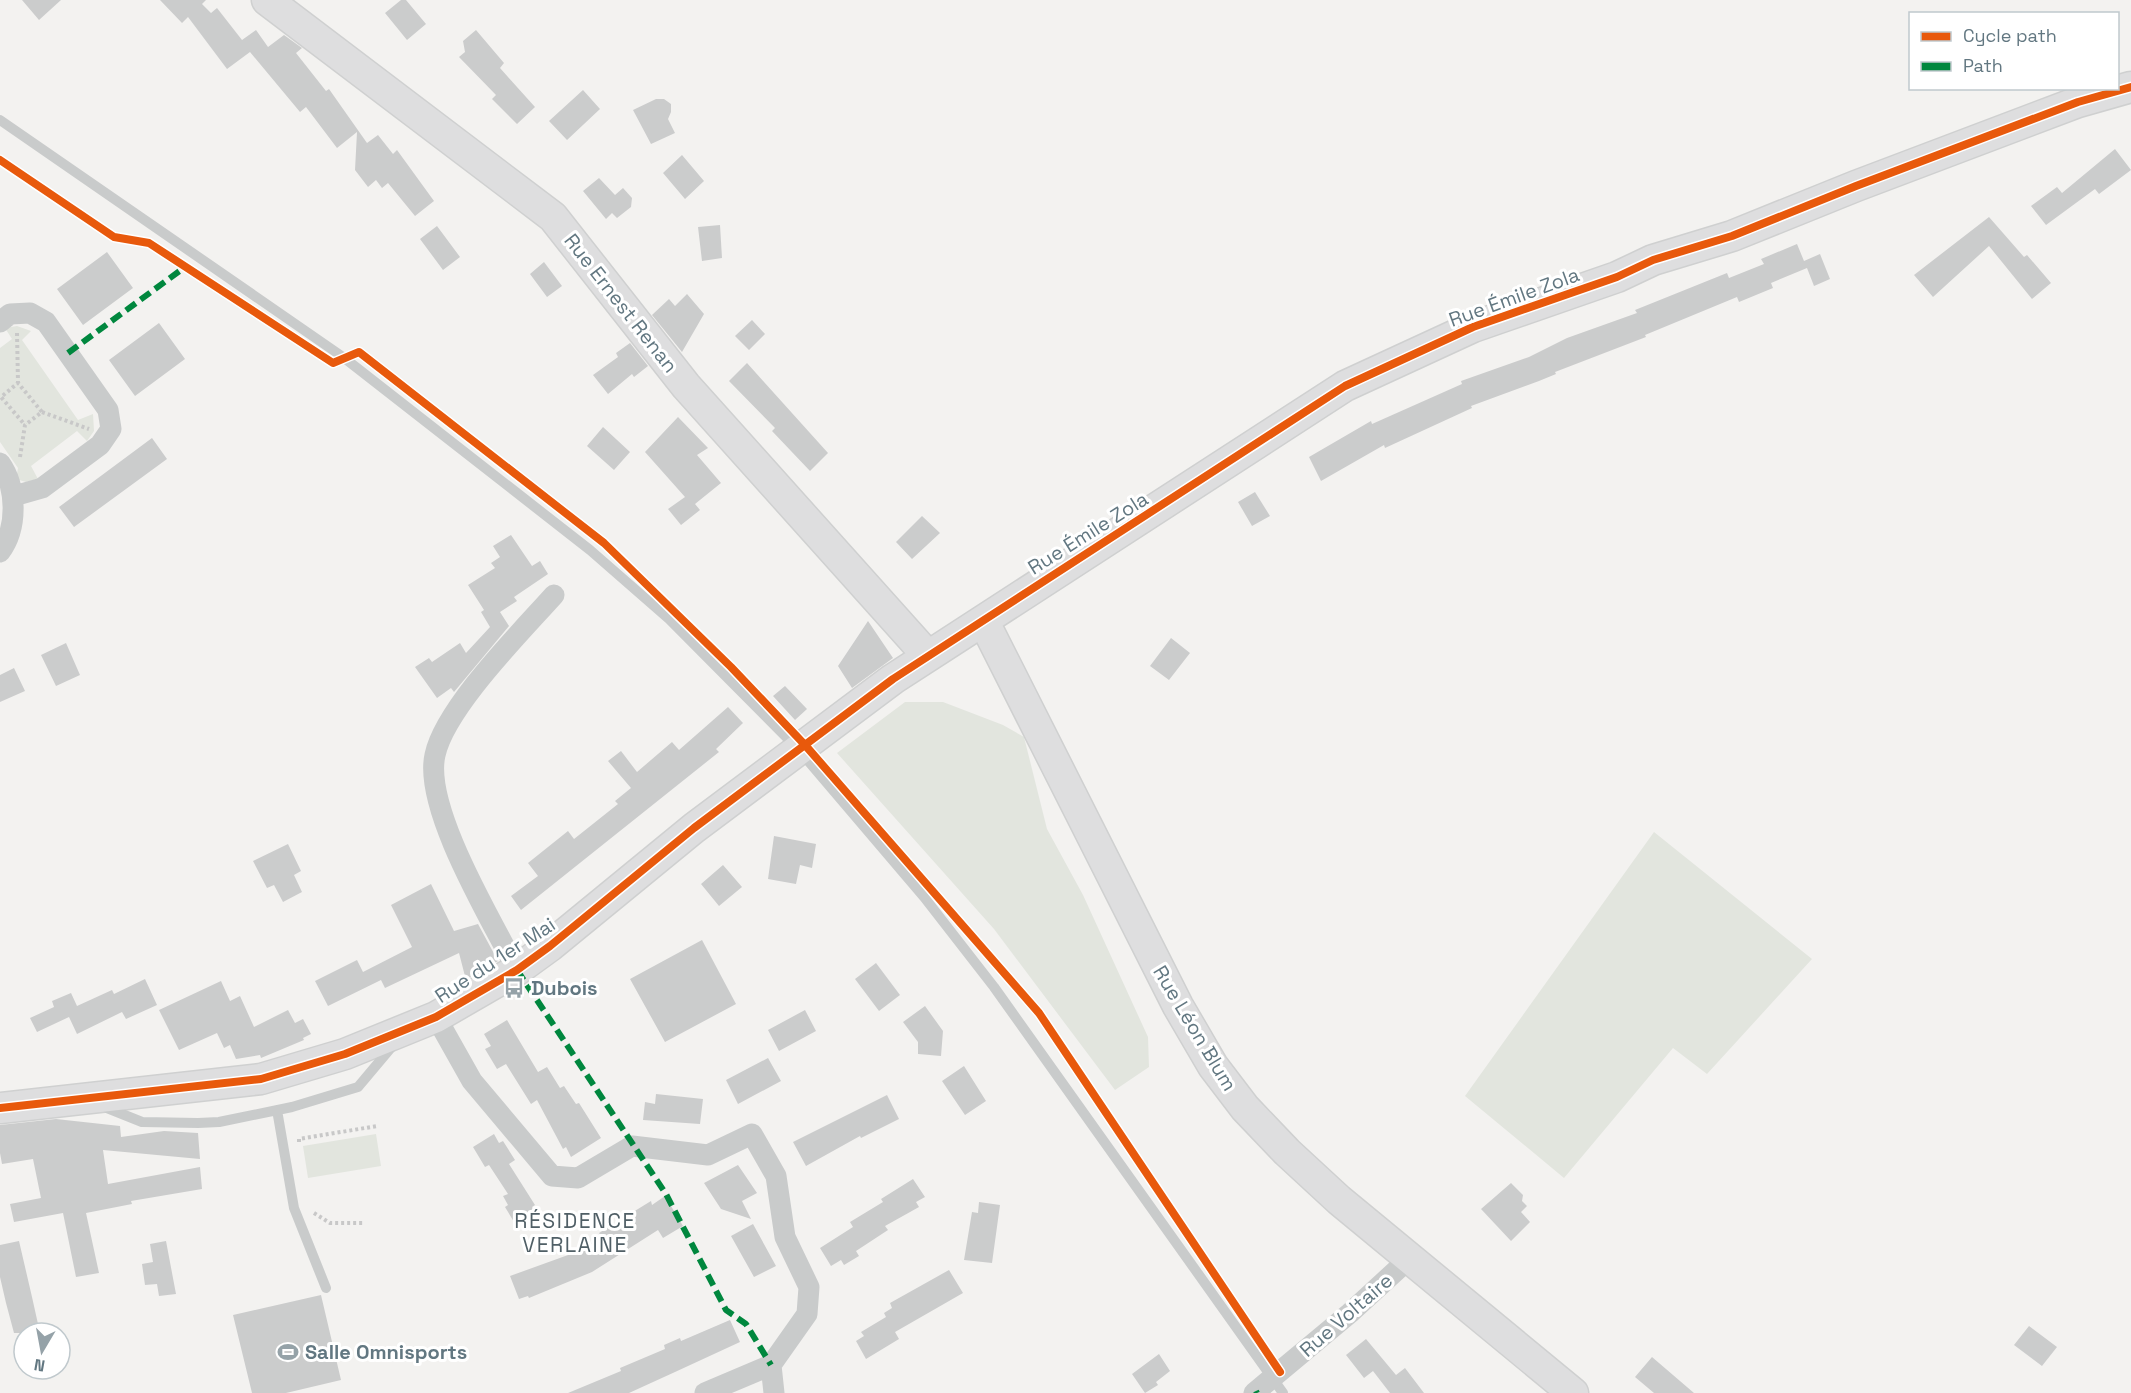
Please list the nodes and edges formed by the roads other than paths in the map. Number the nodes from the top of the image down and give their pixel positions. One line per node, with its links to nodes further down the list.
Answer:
1 (267, 0): 10 (street, Rue Ernest Renan)
2 (2131, 87): 9 (street, Rue Émile Zola)
3 (0, 120): 11 (lane)
4 (8, 318): 6 (street)
5 (0, 463): 6 (street)
6 (14, 496): 7 (street)
7 (0, 552)
8 (554, 595): 12 (street)
9 (984, 622): 10 (street, Rue Émile Zola); 18 (street, Rue Léon Blum)
10 (928, 656): 11 (street, Rue du 1er Mai)
11 (798, 749): 12 (street, Rue du 1er Mai); 21 (lane)
12 (517, 970): 13 (street, Rue du 1er Mai)
13 (436, 1017): 14 (street, Rue du 1er Mai); 20 (street)
14 (406, 1029): 15 (street, Rue du 1er Mai); 17 (lane)
15 (102, 1098): 16 (street, Rue du 1er Mai); 17 (lane)
16 (0, 1108)
17 (277, 1110): 19 (lane)
18 (1406, 1256): 21 (street, Rue Voltaire); 25 (street, Rue Léon Blum)
19 (326, 1288)
20 (771, 1365): 22 (street); 23 (street)
21 (1278, 1385): 24 (street, Rue Voltaire)
22 (705, 1393)
23 (774, 1393)
24 (1254, 1393)
25 (1573, 1393)

